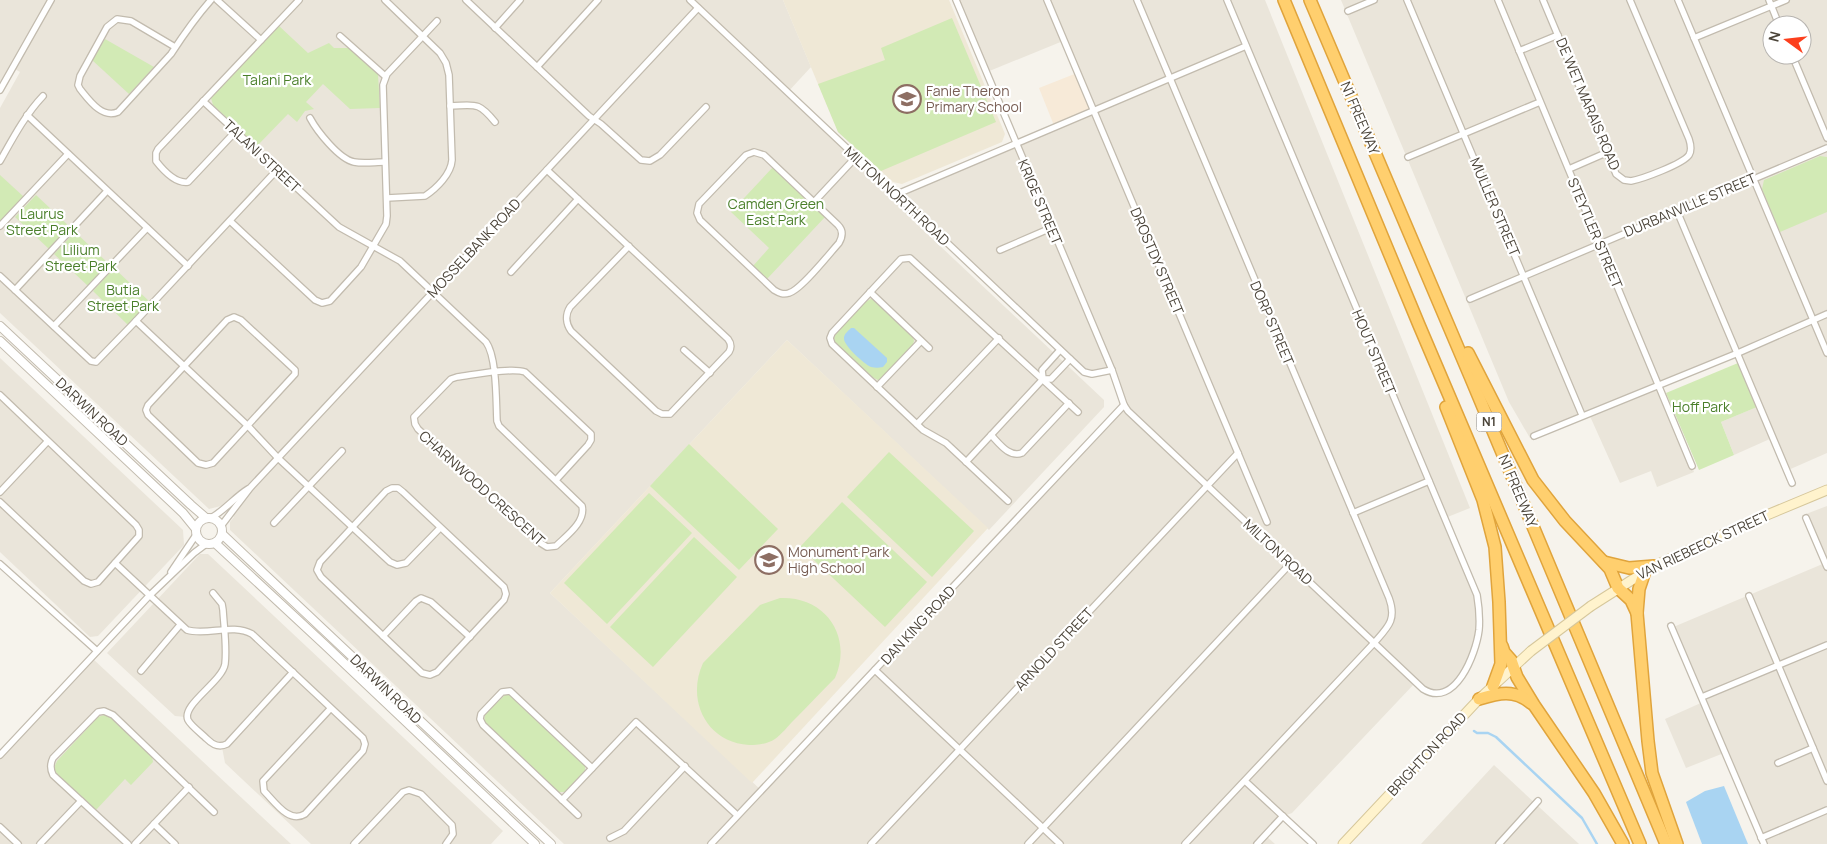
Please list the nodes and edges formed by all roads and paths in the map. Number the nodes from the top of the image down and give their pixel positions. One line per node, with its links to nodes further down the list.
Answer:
1 (50, 0): 41 (street)
2 (212, 0): 35 (street)
3 (217, 0): 33 (street)
4 (299, 0): 33 (street)
5 (385, 0): 31 (street)
6 (466, 0): 28 (street)
7 (520, 0): 28 (street)
8 (598, 0): 38 (street)
9 (690, 0): 24 (street, MILTON NORTH ROAD)
10 (956, 0): 55 (street, KRIGE STREET)
11 (1047, 0): 47 (street, DROSTDY STREET)
12 (1137, 0): 40 (street, DORP STREET)
13 (1226, 0): 34 (street, HOUT STREET)
14 (1284, 0): 93 (highway, N1 FREEWAY / N1)
15 (1310, 0): 88 (highway, N1 FREEWAY / N1)
16 (1374, 0): 25 (street)
17 (1407, 0): 53 (street, MULLER STREET)
18 (1498, 0): 36 (street, STEYTLER STREET)
19 (1543, 0): 29 (street, DE WET MARAIS ROAD)
20 (1630, 0): 57 (street, DE WET MARAIS ROAD)
21 (1678, 0): 32 (street)
22 (1786, 0): 23 (street)
23 (1770, 3): 26 (street); 32 (street)
24 (698, 8): 50 (street, MOSSELBANK ROAD); 59 (street, MILTON NORTH ROAD)
25 (1348, 11)
26 (1775, 15)
27 (437, 21): 31 (street)
28 (495, 28): 38 (street)
29 (1558, 35): 36 (street); 57 (street, DE WET MARAIS ROAD)
30 (340, 36): 39 (street)
31 (423, 36): 39 (street); 45 (street)
32 (1694, 38): 66 (street)
33 (261, 40): 43 (street)
34 (1246, 46): 40 (street); 128 (street, HOUT STREET)
35 (176, 47): 35 (street)
36 (1519, 51): 44 (street, STEYTLER STREET)
37 (1796, 65): 54 (street)
38 (537, 67): 50 (street)
39 (386, 76): 62 (street)
40 (1170, 80): 47 (street); 137 (street, DORP STREET)
41 (0, 90)
42 (43, 96): 48 (street)
43 (204, 101): 52 (street, TALANI STREET); 52 (street)
44 (1540, 102): 53 (street); 63 (street, STEYTLER STREET)
45 (450, 106): 51 (street); 69 (street)
46 (706, 107): 50 (street)
47 (1093, 111): 55 (street); 123 (street, DROSTDY STREET)
48 (27, 115): 58 (street); 61 (street)
49 (310, 118): 62 (street)
50 (594, 120): 65 (street, MOSSELBANK ROAD)
51 (495, 122)
52 (236, 131): 64 (street, TALANI STREET)
53 (1464, 134): 60 (street); 84 (street, MULLER STREET)
54 (1827, 138)
55 (1016, 144): 68 (street); 76 (street, KRIGE STREET)
56 (1827, 148): 66 (street, DURBANVILLE STREET)
57 (1608, 152): 63 (street)
58 (68, 154): 67 (street); 74 (street)
59 (856, 157): 68 (street, MILTON NORTH ROAD); 71 (street)
60 (1408, 157)
61 (0, 161)
62 (385, 162): 69 (street)
63 (1568, 169): 77 (street, STEYTLER STREET)
64 (278, 170): 73 (street); 79 (street, TALANI STREET)
65 (547, 170): 70 (street); 86 (street, MOSSELBANK ROAD)
66 (1752, 178): 72 (street, DURBANVILLE STREET); 91 (street)
67 (107, 191): 75 (street); 85 (street)
68 (895, 195): 101 (street, MILTON NORTH ROAD)
69 (387, 198): 79 (street)
70 (578, 200): 78 (street); 82 (street)
71 (814, 202): 71 (street)
72 (1677, 211): 77 (street, DURBANVILLE STREET); 102 (street)
73 (230, 221): 79 (street); 81 (street)
74 (0, 226)
75 (147, 228): 81 (street); 95 (street)
76 (1051, 228): 80 (street); 106 (street, KRIGE STREET)
77 (1599, 243): 84 (street, DURBANVILLE STREET); 110 (street, STEYTLER STREET)
78 (628, 246): 108 (street); 108 (street)
79 (374, 247): 86 (street, TALANI STREET)
80 (1000, 250)
81 (188, 266): 92 (street)
82 (510, 272)
83 (0, 276): 85 (street)
84 (1524, 276): 89 (street, DURBANVILLE STREET); 116 (street, MULLER STREET)
85 (15, 290): 95 (street)
86 (433, 292): 107 (street, TALANI STREET); 124 (street, MOSSELBANK ROAD)
87 (870, 292): 96 (street); 97 (street); 111 (street)
88 (1437, 297): 147 (highway); 221 (highway, N1 FREEWAY / N1)
89 (1470, 299)
90 (1827, 314): 91 (street)
91 (1813, 320): 102 (street); 103 (street)
92 (136, 321): 95 (street); 105 (street)
93 (1419, 325): 165 (highway); 220 (highway, N1 FREEWAY / N1)
94 (0, 326): 138 (street, DARWIN ROAD)
95 (54, 326)
96 (998, 338): 109 (street); 117 (street)
97 (921, 340): 99 (street); 111 (street)
98 (0, 341): 145 (street, DARWIN ROAD)
99 (929, 348)
100 (684, 350): 108 (street)
101 (1060, 350): 104 (street, MILTON NORTH ROAD); 109 (street)
102 (1738, 353): 110 (street); 129 (street)
103 (1827, 353)
104 (1070, 359): 106 (street, MILTON NORTH ROAD); 109 (street)
105 (185, 366): 118 (street); 118 (street); 118 (street)
106 (1112, 370): 114 (street, KRIGE STREET)
107 (494, 373): 127 (street, CHARNWOOD CRESCENT); 127 (street); 127 (street, CHARNWOOD CRESCENT)
108 (710, 373)
109 (1043, 379): 113 (street); 119 (street)
110 (1658, 384): 116 (street); 126 (street, STEYTLER STREET)
111 (877, 386): 117 (street)
112 (1, 397): 121 (street)
113 (1069, 403): 115 (street); 119 (street)
114 (1124, 405): 130 (street, MILTON ROAD); 170 (street, DAN KING ROAD)
115 (1078, 412)
116 (1582, 415): 120 (street)
117 (917, 424): 125 (street)
118 (248, 426): 124 (street)
119 (990, 435): 125 (street)
120 (1534, 436)
121 (47, 442): 134 (street); 148 (street)
122 (342, 451): 131 (street)
123 (1238, 453): 130 (street, ARNOLD STREET); 140 (street, DROSTDY STREET)
124 (278, 458): 131 (street); 132 (street, MOSSELBANK ROAD)
125 (966, 462): 135 (street)
126 (1692, 466)
127 (556, 480)
128 (1429, 480): 137 (street); 174 (street, HOUT STREET)
129 (1792, 483)
130 (1207, 486): 150 (street, MILTON ROAD); 180 (street, ARNOLD STREET)
131 (309, 487): 141 (street); 142 (street)
132 (250, 488): 138 (street, MOSSELBANK ROAD); 144 (street, MOSSELBANK ROAD)
133 (1827, 490): 152 (main road, VAN RIEBEECK STREET)
134 (0, 492)
135 (1008, 501)
136 (0, 502): 148 (street)
137 (1353, 513): 164 (street, DORP STREET)
138 (208, 518): 144 (street); 145 (street)
139 (1806, 518): 151 (street)
140 (1266, 522)
141 (274, 523)
142 (352, 527): 143 (street); 143 (street); 162 (street)
143 (440, 528): 163 (street)
144 (222, 530): 146 (street); 209 (street, DARWIN ROAD)
145 (196, 532): 146 (street); 153 (street)
146 (210, 543): 153 (street); 208 (street, DARWIN ROAD)
147 (1604, 562): 152 (highway); 154 (highway)
148 (115, 563): 156 (street)
149 (0, 564): 167 (street)
150 (1291, 564): 164 (street, MILTON ROAD); 198 (street)
151 (1827, 567)
152 (1649, 568): 154 (main road, VAN RIEBEECK STREET); 158 (highway)
153 (168, 576): 156 (street)
154 (1618, 588): 158 (highway); 169 (main road, VAN RIEBEECK STREET, bridge)
155 (212, 593): 161 (street)
156 (148, 596): 159 (street); 167 (street)
157 (1749, 596): 168 (street)
158 (1637, 613): 222 (highway)
159 (180, 625): 161 (street); 171 (street)
160 (1671, 626): 175 (street)
161 (224, 630): 172 (street); 172 (street)
162 (383, 636): 163 (street); 163 (street)
163 (470, 637)
164 (1374, 643): 174 (street, MILTON ROAD); 186 (street)
165 (1501, 643): 169 (highway); 173 (highway)
166 (1827, 645): 168 (street)
167 (97, 651): 181 (street)
168 (1778, 665): 175 (street); 179 (street)
169 (1514, 666): 173 (main road, BRIGHTON ROAD); 177 (highway)
170 (875, 670): 180 (street); 194 (street, DAN KING ROAD)
171 (141, 671)
172 (293, 672): 178 (street)
173 (1493, 686): 176 (main road, BRIGHTON ROAD)
174 (1436, 694)
175 (1702, 698): 200 (street)
176 (1480, 699): 177 (highway); 217 (main road, BRIGHTON ROAD)
177 (1534, 706): 219 (highway)
178 (330, 708): 178 (street)
179 (1813, 748): 182 (street); 185 (street)
180 (959, 750): 198 (street); 211 (street, ARNOLD STREET)
181 (0, 755)
182 (1778, 763)
183 (685, 766): 184 (street); 194 (street); 199 (street)
184 (592, 768): 188 (street); 188 (street)
185 (1827, 781)
186 (1244, 782): 195 (street); 214 (street)
187 (189, 787): 189 (street); 192 (street); 196 (street)
188 (562, 800): 193 (street)
189 (81, 801): 202 (street); 203 (street)
190 (1538, 802): 218 (street)
191 (1827, 810): 200 (street)
192 (214, 812)
193 (578, 815)
194 (737, 815): 210 (street, DAN KING ROAD)
195 (1283, 816): 215 (street); 216 (street)
196 (154, 824): 204 (street); 205 (street)
197 (0, 827): 201 (street)
198 (1043, 828): 212 (street); 213 (street)
199 (610, 838)
200 (1763, 841)
201 (18, 844)
202 (40, 844)
203 (128, 844)
204 (135, 844)
205 (176, 844)
206 (354, 844): 207 (street)
207 (446, 844)
208 (535, 844)
209 (552, 844)
210 (711, 844)
211 (871, 844)
212 (1028, 844)
213 (1060, 844)
214 (1185, 844)
215 (1257, 844)
216 (1313, 844)
217 (1343, 844)
218 (1499, 844)
219 (1623, 844)
220 (1640, 844)
221 (1666, 844)
222 (1677, 844)

